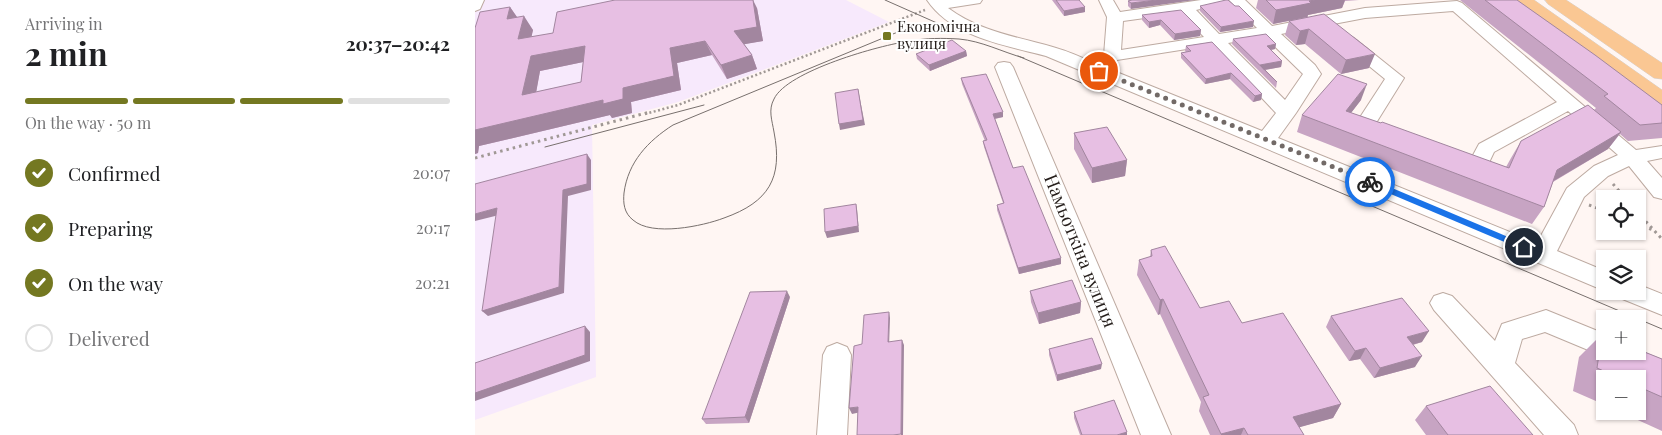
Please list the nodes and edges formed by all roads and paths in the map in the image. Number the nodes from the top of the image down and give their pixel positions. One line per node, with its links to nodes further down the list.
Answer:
1 (477, 0): 10 (street)
2 (975, 0): 9 (street)
3 (1106, 0): 14 (street)
4 (1221, 0): 11 (street)
5 (1236, 0): 16 (street)
6 (1351, 0): 12 (street)
7 (1522, 0): 22 (main road)
8 (1554, 0): 21 (main road)
9 (935, 3): 20 (street)
10 (475, 6)
11 (1185, 8): 14 (street); 17 (street)
12 (1365, 13): 15 (street); 23 (street)
13 (906, 17): 30 (path)
14 (1115, 17): 18 (street)
15 (1323, 21): 16 (street); 25 (street)
16 (1270, 31): 17 (street); 24 (street)
17 (1216, 40): 18 (street); 24 (street)
18 (1112, 56): 20 (street)
19 (1004, 68): 45 (street, Намьоткіна вулиця)
20 (1099, 71): 26 (street)
21 (1662, 73)
22 (1662, 100)
23 (1569, 103): 28 (street); 29 (street)
24 (1287, 113): 26 (street)
25 (1399, 138)
26 (1267, 139): 36 (street)
27 (1662, 152): 29 (street)
28 (1443, 154)
29 (1632, 157): 31 (street); 36 (street)
30 (475, 158)
31 (1662, 192)
32 (1646, 222): 34 (path)
33 (1646, 227): 34 (path)
34 (1654, 230): 35 (path)
35 (1662, 239)
36 (1543, 254): 37 (street)
37 (1596, 277)
38 (1646, 299): 40 (street)
39 (1443, 303): 43 (street)
40 (1662, 306)
41 (1596, 342): 43 (street)
42 (837, 355): 44 (street)
43 (1499, 366): 46 (street)
44 (832, 435)
45 (1156, 435)
46 (1563, 435)

